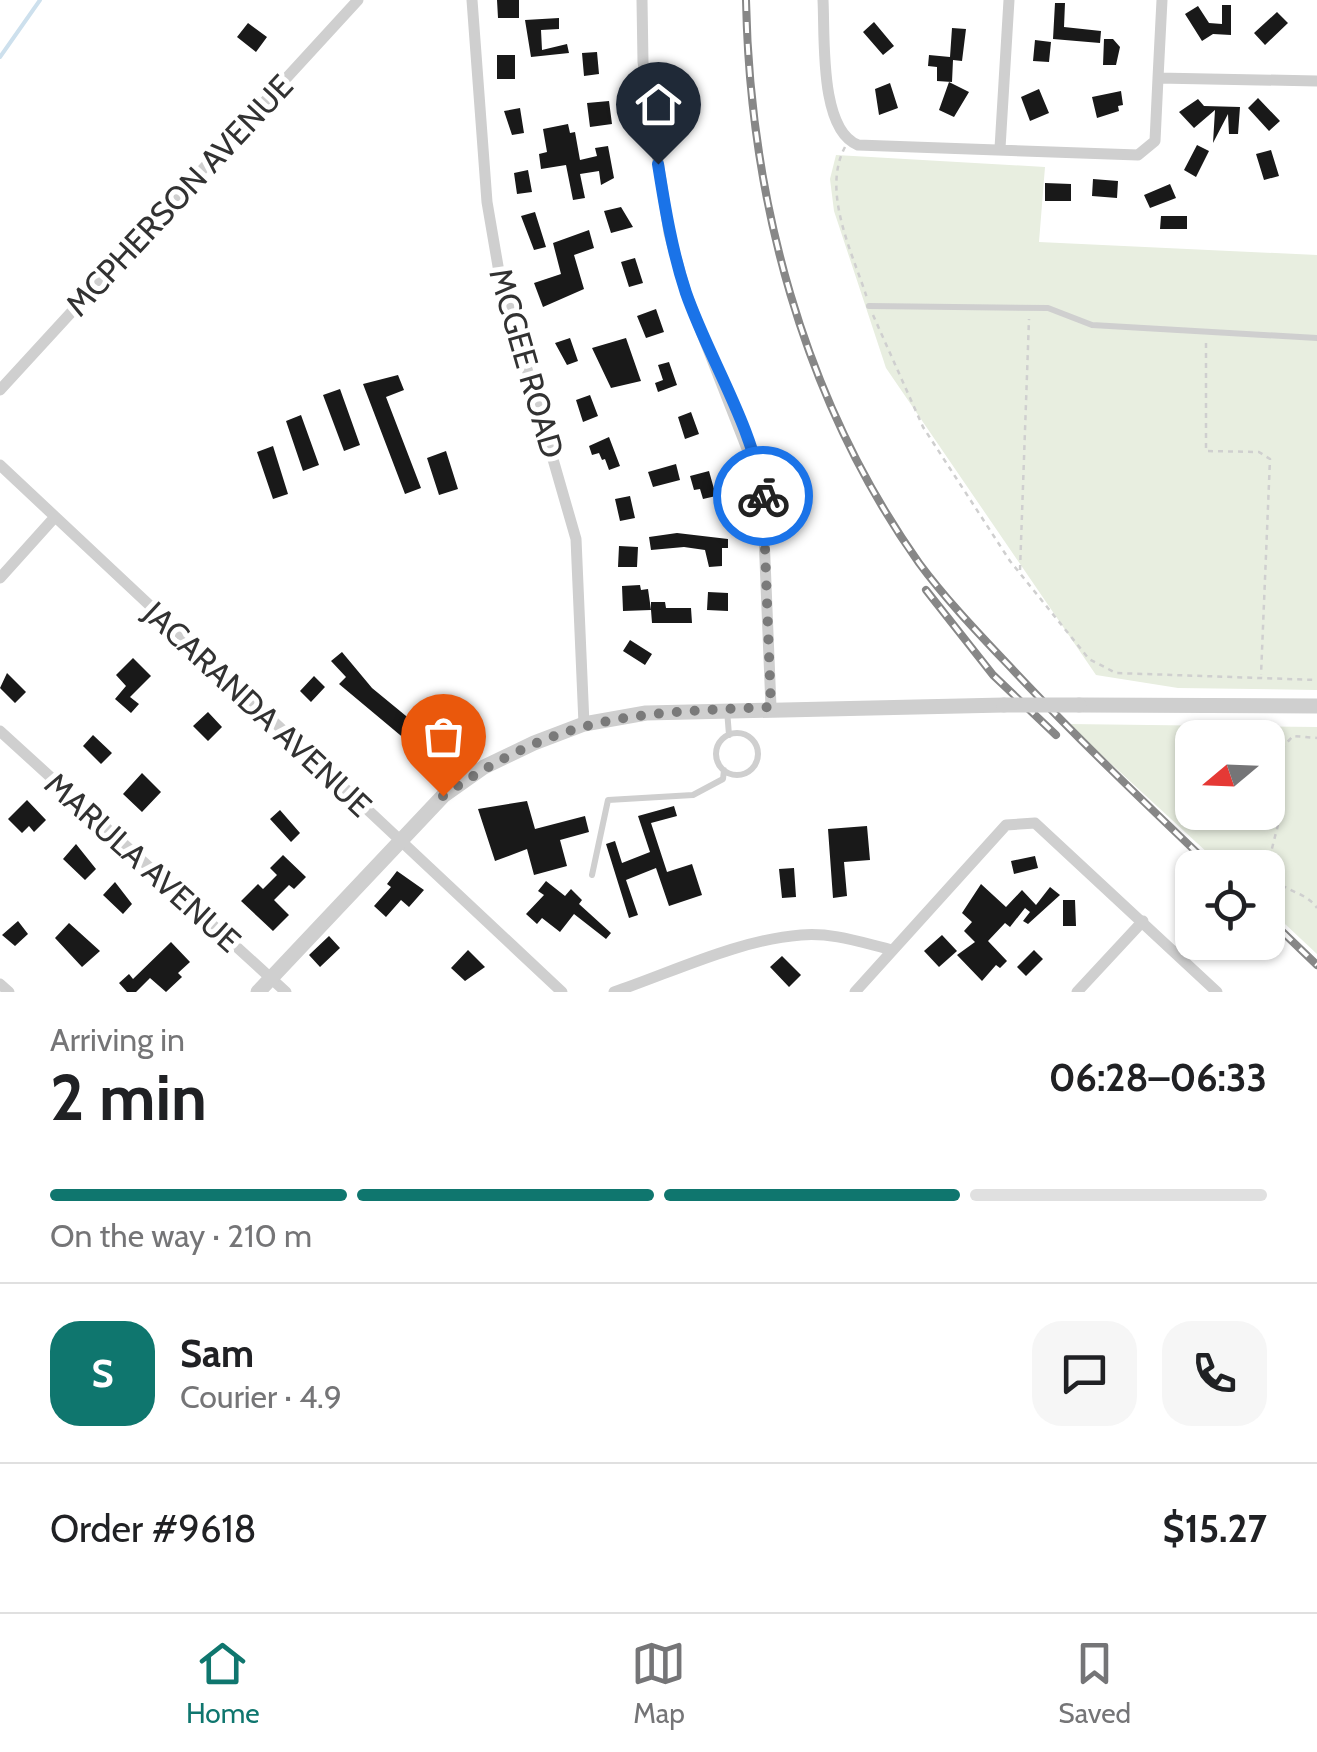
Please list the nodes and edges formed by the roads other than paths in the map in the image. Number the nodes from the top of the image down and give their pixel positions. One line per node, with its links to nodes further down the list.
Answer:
1 (358, 0): 12 (street, MCPHERSON AVENUE)
2 (642, 0): 17 (street)
3 (823, 0): 9 (street)
4 (1009, 0): 9 (street)
5 (1162, 0): 7 (street)
6 (468, 1): 19 (street, MCGEE ROAD)
7 (1158, 78): 8 (street); 9 (street)
8 (1317, 81)
9 (1000, 148)
10 (869, 306): 11 (lane)
11 (1317, 338)
12 (0, 390)
13 (0, 464): 14 (street, JACARANDA AVENUE)
14 (54, 518): 15 (street); 23 (street, JACARANDA AVENUE)
15 (0, 578)
16 (1317, 706): 17 (street, bridge)
17 (771, 707): 18 (street)
18 (726, 709): 19 (street); 21 (lane)
19 (584, 724): 23 (street)
20 (0, 731): 27 (street, MARULA AVENUE)
21 (730, 734): 22 (lane); 22 (lane)
22 (724, 770): 24 (lane)
23 (397, 841): 27 (street); 32 (street, JACARANDA AVENUE)
24 (592, 876)
25 (1143, 922): 26 (street); 35 (street); 36 (street)
26 (893, 950): 33 (street); 34 (street)
27 (271, 978): 30 (street); 31 (street, MARULA AVENUE)
28 (0, 984): 29 (street)
29 (8, 992)
30 (258, 992)
31 (286, 992)
32 (562, 992)
33 (614, 992)
34 (855, 992)
35 (1077, 992)
36 (1217, 992)

